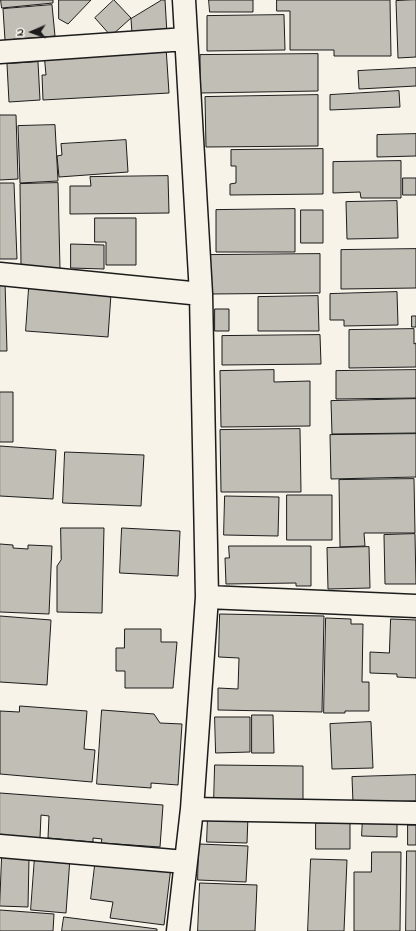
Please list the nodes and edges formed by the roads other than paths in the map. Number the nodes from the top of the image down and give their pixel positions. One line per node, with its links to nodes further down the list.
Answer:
1 (184, 0): 2 (street)
2 (186, 39): 3 (street); 5 (street)
3 (0, 52)
4 (0, 274): 5 (street)
5 (201, 294): 6 (street)
6 (207, 597): 7 (street); 8 (street)
7 (416, 606)
8 (192, 808): 9 (street); 11 (street)
9 (416, 813)
10 (0, 846): 11 (street)
11 (185, 862): 12 (street)
12 (178, 931)

